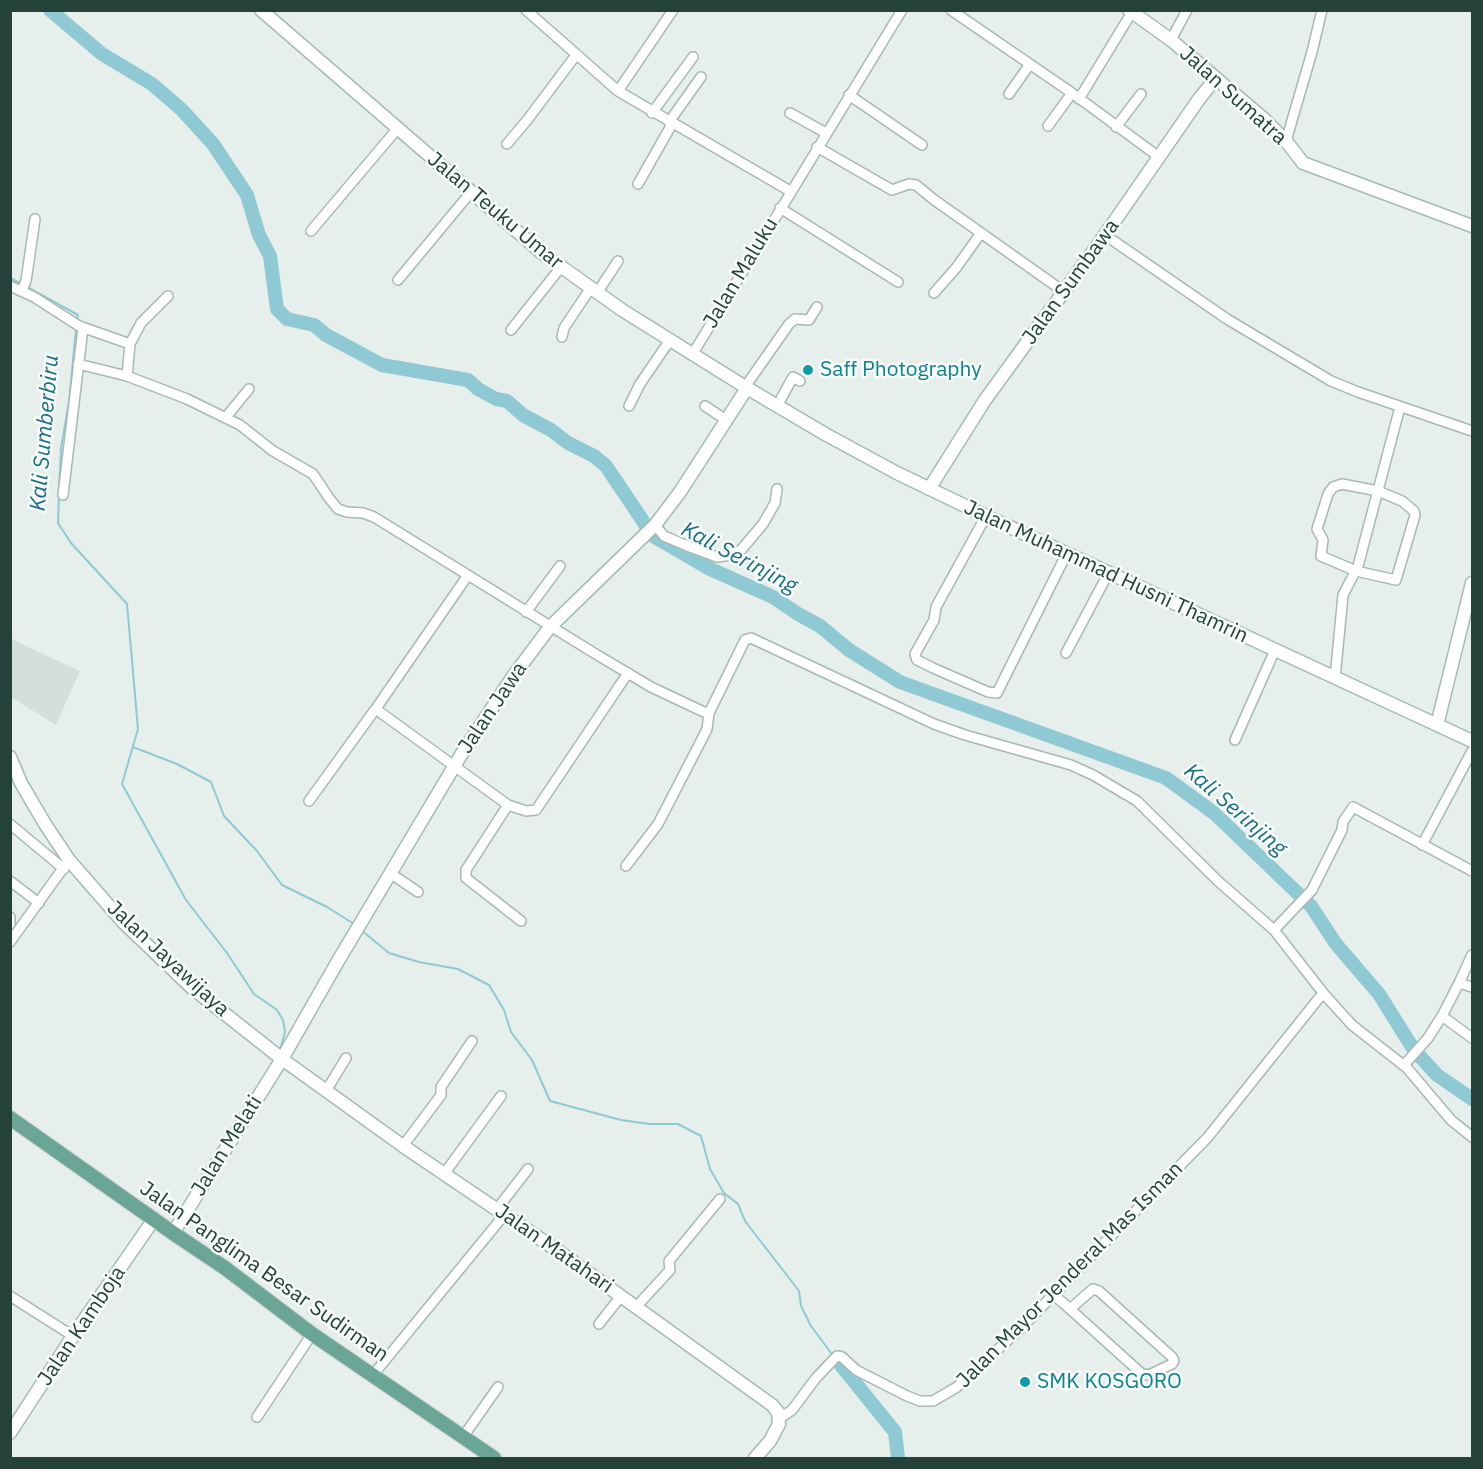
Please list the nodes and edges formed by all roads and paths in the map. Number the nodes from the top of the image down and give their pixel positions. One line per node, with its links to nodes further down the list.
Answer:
1 (261, 10): 27 (street, Jalan Teuku Umar)
2 (525, 10): 10 (street)
3 (542, 10): 10 (street)
4 (673, 10): 17 (street)
5 (902, 10): 20 (street, Jalan Maluku)
6 (951, 10): 14 (street)
7 (1187, 10): 11 (street)
8 (1322, 10): 29 (street)
9 (1131, 11): 11 (street, Jalan Sumatra); 21 (street)
10 (536, 19): 12 (street)
11 (1171, 40): 16 (street, Jalan Sumatra)
12 (576, 55): 17 (street); 30 (street)
13 (693, 57): 22 (street)
14 (1030, 64): 18 (street); 21 (street)
15 (701, 77): 24 (street)
16 (1216, 78): 29 (street, Jalan Sumatra); 33 (street, Jalan Sumbawa)
17 (618, 91): 22 (street)
18 (1009, 94)
19 (1141, 94): 26 (street)
20 (849, 95): 28 (street, Jalan Maluku); 31 (street)
21 (1075, 96): 25 (street); 26 (street)
22 (652, 113): 24 (street)
23 (790, 113): 28 (street)
24 (670, 123): 34 (street); 35 (street)
25 (1048, 126)
26 (1116, 127): 33 (street)
27 (398, 128): 36 (street, Jalan Teuku Umar); 40 (street)
28 (826, 133): 32 (street, Jalan Maluku)
29 (1286, 141): 39 (street, Jalan Sumatra)
30 (507, 144)
31 (922, 145)
32 (818, 147): 35 (street, Jalan Maluku); 41 (street)
33 (1159, 157): 42 (street, Jalan Sumbawa)
34 (638, 184)
35 (790, 191): 37 (street, Jalan Maluku)
36 (471, 192): 44 (street, Jalan Teuku Umar); 45 (street)
37 (780, 208): 46 (street); 59 (street, Jalan Maluku)
38 (35, 219): 48 (street)
39 (1473, 226)
40 (311, 231)
41 (981, 233): 50 (street); 51 (street)
42 (1105, 235): 50 (street, Jalan Sumbawa); 68 (street)
43 (618, 261): 49 (street)
44 (561, 267): 49 (street, Jalan Teuku Umar); 55 (street)
45 (398, 280)
46 (898, 282)
47 (10, 286): 48 (street)
48 (24, 286): 54 (street)
49 (594, 291): 56 (street); 57 (street, Jalan Teuku Umar)
50 (1063, 291): 73 (street, Jalan Sumbawa)
51 (934, 293)
52 (168, 296): 58 (street)
53 (816, 307): 63 (street)
54 (78, 326): 58 (street); 60 (street)
55 (511, 330)
56 (562, 337)
57 (670, 340): 59 (street, Jalan Teuku Umar); 65 (street)
58 (130, 344): 61 (street)
59 (692, 355): 63 (street, Jalan Teuku Umar)
60 (78, 364): 61 (street); 75 (street)
61 (127, 376): 69 (street)
62 (800, 381): 67 (street)
63 (746, 388): 67 (street, Jalan Muhammad Husni Thamrin); 70 (street, Jalan Jawa)
64 (249, 389): 69 (street)
65 (629, 406)
66 (705, 406): 70 (street)
67 (777, 406): 73 (street, Jalan Muhammad Husni Thamrin)
68 (1400, 407): 71 (street); 74 (street)
69 (226, 417): 82 (street)
70 (726, 420): 77 (street, Jalan Jawa)
71 (1473, 431)
72 (777, 489): 77 (street)
73 (929, 489): 76 (street, Jalan Muhammad Husni Thamrin)
74 (1378, 491): 80 (street); 80 (street); 80 (street)
75 (63, 495)
76 (986, 516): 78 (street, Jalan Muhammad Husni Thamrin); 78 (street)
77 (654, 527): 85 (street, Jalan Jawa)
78 (1068, 553): 81 (street, Jalan Muhammad Husni Thamrin)
79 (560, 566): 84 (street)
80 (1356, 571): 89 (street)
81 (1108, 572): 86 (street, Jalan Muhammad Husni Thamrin); 87 (street)
82 (468, 575): 84 (street); 90 (street)
83 (1473, 583): 92 (street)
84 (526, 612): 85 (street)
85 (550, 627): 88 (street); 97 (street, Jalan Jawa)
86 (1275, 650): 89 (street, Jalan Muhammad Husni Thamrin); 93 (street)
87 (1066, 653)
88 (628, 673): 91 (street); 99 (street)
89 (1335, 678): 92 (street, Jalan Muhammad Husni Thamrin)
90 (375, 710): 97 (street); 98 (street)
91 (709, 712): 103 (street); 112 (street)
92 (1437, 725): 94 (street, Jalan Muhammad Husni Thamrin)
93 (1235, 740)
94 (1473, 741)
95 (1473, 751): 101 (street)
96 (10, 757): 102 (street, Jalan Jayawijaya)
97 (455, 765): 99 (street); 105 (street, Jalan Jawa)
98 (309, 801)
99 (508, 805): 110 (street)
100 (10, 824): 102 (street)
101 (1422, 845): 104 (street); 112 (street)
102 (66, 864): 108 (street); 121 (street, Jalan Jayawijaya)
103 (626, 866)
104 (1473, 872)
105 (390, 873): 107 (street); 121 (street, Jalan Jawa)
106 (10, 881): 108 (street)
107 (418, 892)
108 (39, 903): 113 (street)
109 (10, 918): 111 (street)
110 (521, 921)
111 (10, 924)
112 (1276, 928): 117 (street)
113 (10, 942)
114 (1473, 955): 115 (street)
115 (1459, 983): 116 (street); 118 (street)
116 (1473, 987)
117 (1324, 994): 123 (street); 135 (street, Jalan Mayor Jenderal Mas Isman)
118 (1442, 1016): 119 (street); 123 (street)
119 (1473, 1038)
120 (472, 1041): 128 (street)
121 (278, 1056): 124 (street, Jalan Matahari); 134 (street, Jalan Melati)
122 (346, 1058): 124 (street)
123 (1404, 1065): 127 (street)
124 (326, 1091): 128 (street, Jalan Matahari)
125 (501, 1096): 130 (street)
126 (10, 1118): 133 (main road, Jalan Panglima Besar Sudirman)
127 (1473, 1137)
128 (404, 1146): 130 (street, Jalan Matahari)
129 (528, 1169): 132 (street)
130 (444, 1174): 132 (street, Jalan Matahari)
131 (720, 1199): 138 (street)
132 (501, 1212): 137 (street, Jalan Matahari); 143 (street)
133 (154, 1219): 134 (main road, Jalan Panglima Besar Sudirman); 142 (street, Jalan Kamboja)
134 (173, 1233): 141 (main road, Jalan Panglima Besar Sudirman)
135 (1054, 1295): 139 (street); 146 (street, Jalan Mayor Jenderal Mas Isman)
136 (10, 1296): 142 (street)
137 (621, 1296): 138 (street, Jalan Matahari); 140 (street)
138 (636, 1307): 146 (street, Jalan Matahari)
139 (1070, 1309): 139 (street)
140 (599, 1324)
141 (312, 1334): 143 (main road, Jalan Panglima Besar Sudirman); 145 (street)
142 (73, 1336): 147 (street, Jalan Kamboja)
143 (373, 1375): 148 (main road, Jalan Panglima Besar Sudirman)
144 (498, 1387): 148 (street)
145 (257, 1417)
146 (780, 1418): 150 (street)
147 (10, 1433)
148 (463, 1437): 149 (main road, Jalan Panglima Besar Sudirman)
149 (494, 1458)
150 (755, 1458)

